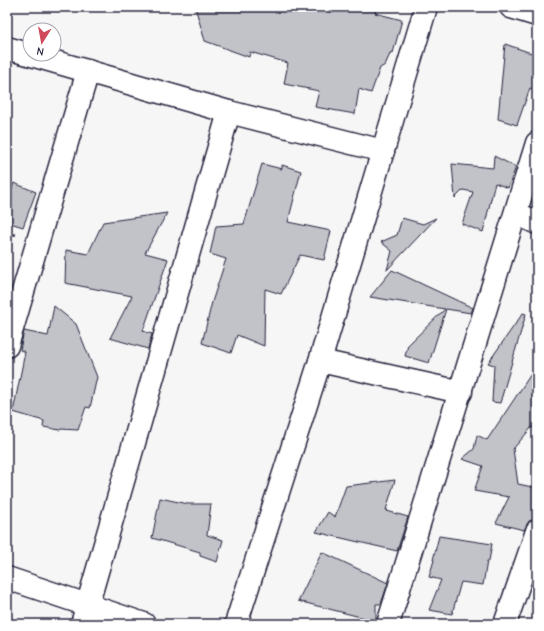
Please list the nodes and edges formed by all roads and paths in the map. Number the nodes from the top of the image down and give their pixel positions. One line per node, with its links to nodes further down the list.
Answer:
1 (426, 7): 8 (street)
2 (511, 7): 3 (street)
3 (537, 15)
4 (7, 48): 5 (street)
5 (88, 71): 6 (street); 11 (street)
6 (230, 112): 8 (street); 16 (street)
7 (537, 143): 9 (street)
8 (383, 151): 12 (street)
9 (516, 213): 10 (street); 13 (street)
10 (537, 224)
11 (7, 346)
12 (320, 360): 13 (street); 18 (street)
13 (461, 392): 19 (street)
14 (537, 531): 20 (street)
15 (7, 578): 16 (street)
16 (84, 615): 17 (street)
17 (144, 624)
18 (236, 624)
19 (388, 624)
20 (505, 624)

